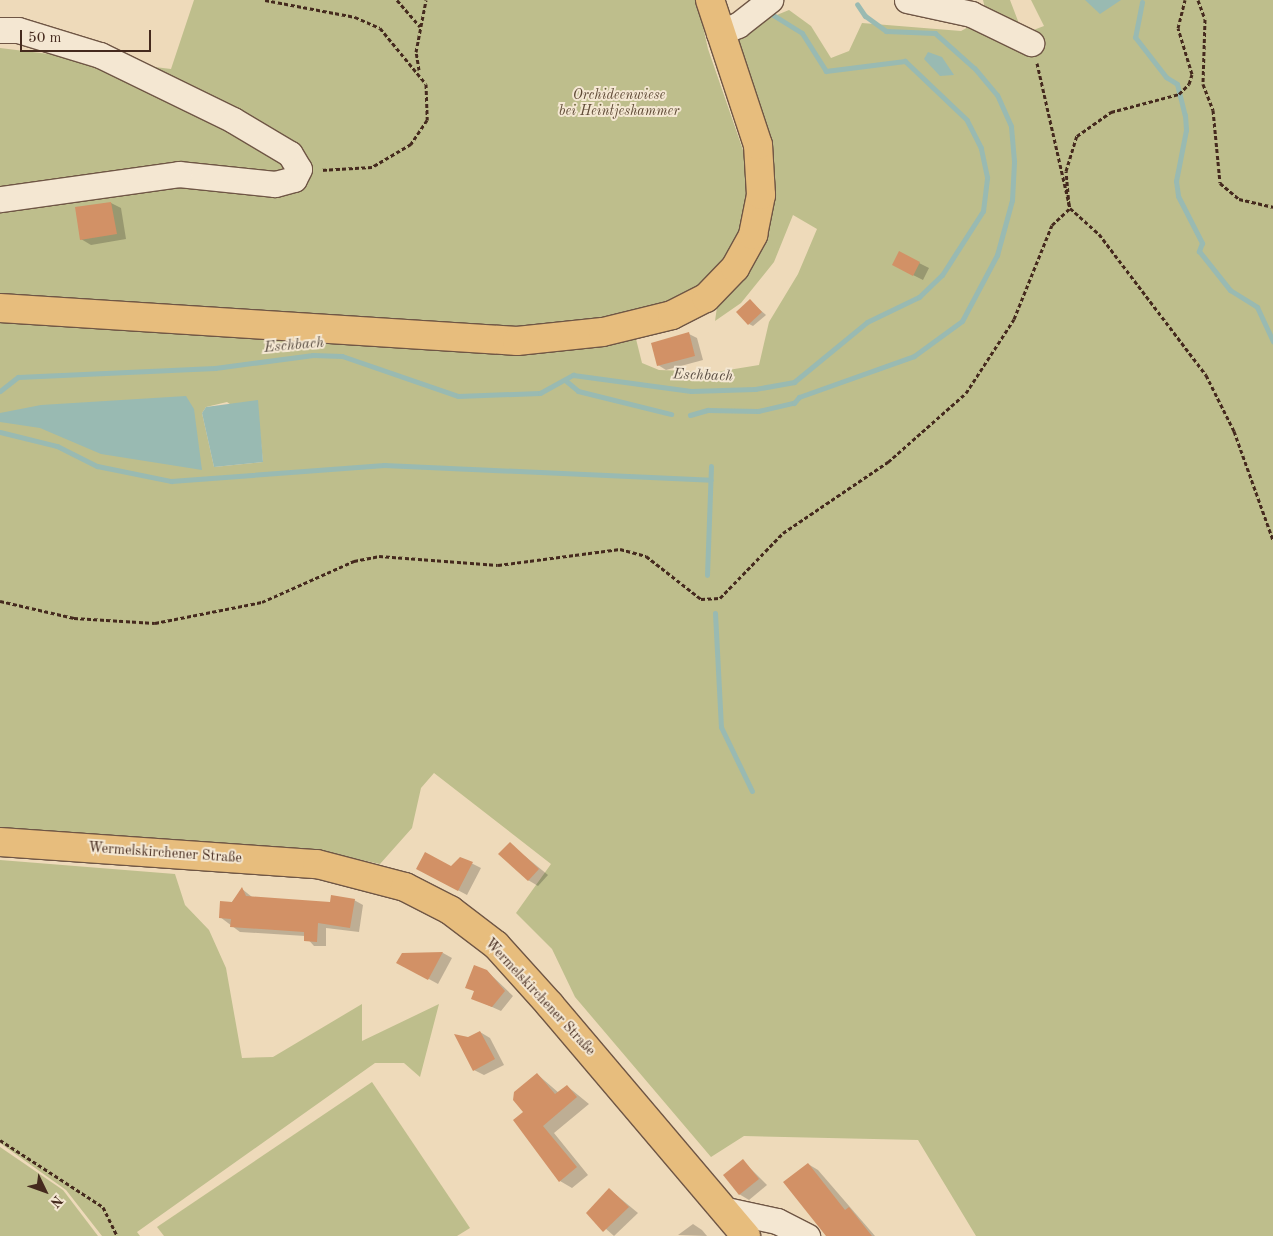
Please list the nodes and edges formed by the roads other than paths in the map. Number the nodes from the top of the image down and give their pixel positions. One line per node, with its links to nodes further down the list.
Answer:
1 (710, 0): 5 (main road)
2 (907, 0): 6 (street)
3 (762, 6): 5 (street)
4 (0, 30): 7 (street)
5 (719, 33): 8 (main road)
6 (1031, 43)
7 (0, 199)
8 (0, 308)
9 (0, 842): 10 (main road, Wermelskirchener Straße)
10 (726, 1210): 11 (main road, Wermelskirchener Straße); 12 (street)
11 (746, 1236)
12 (807, 1236)

